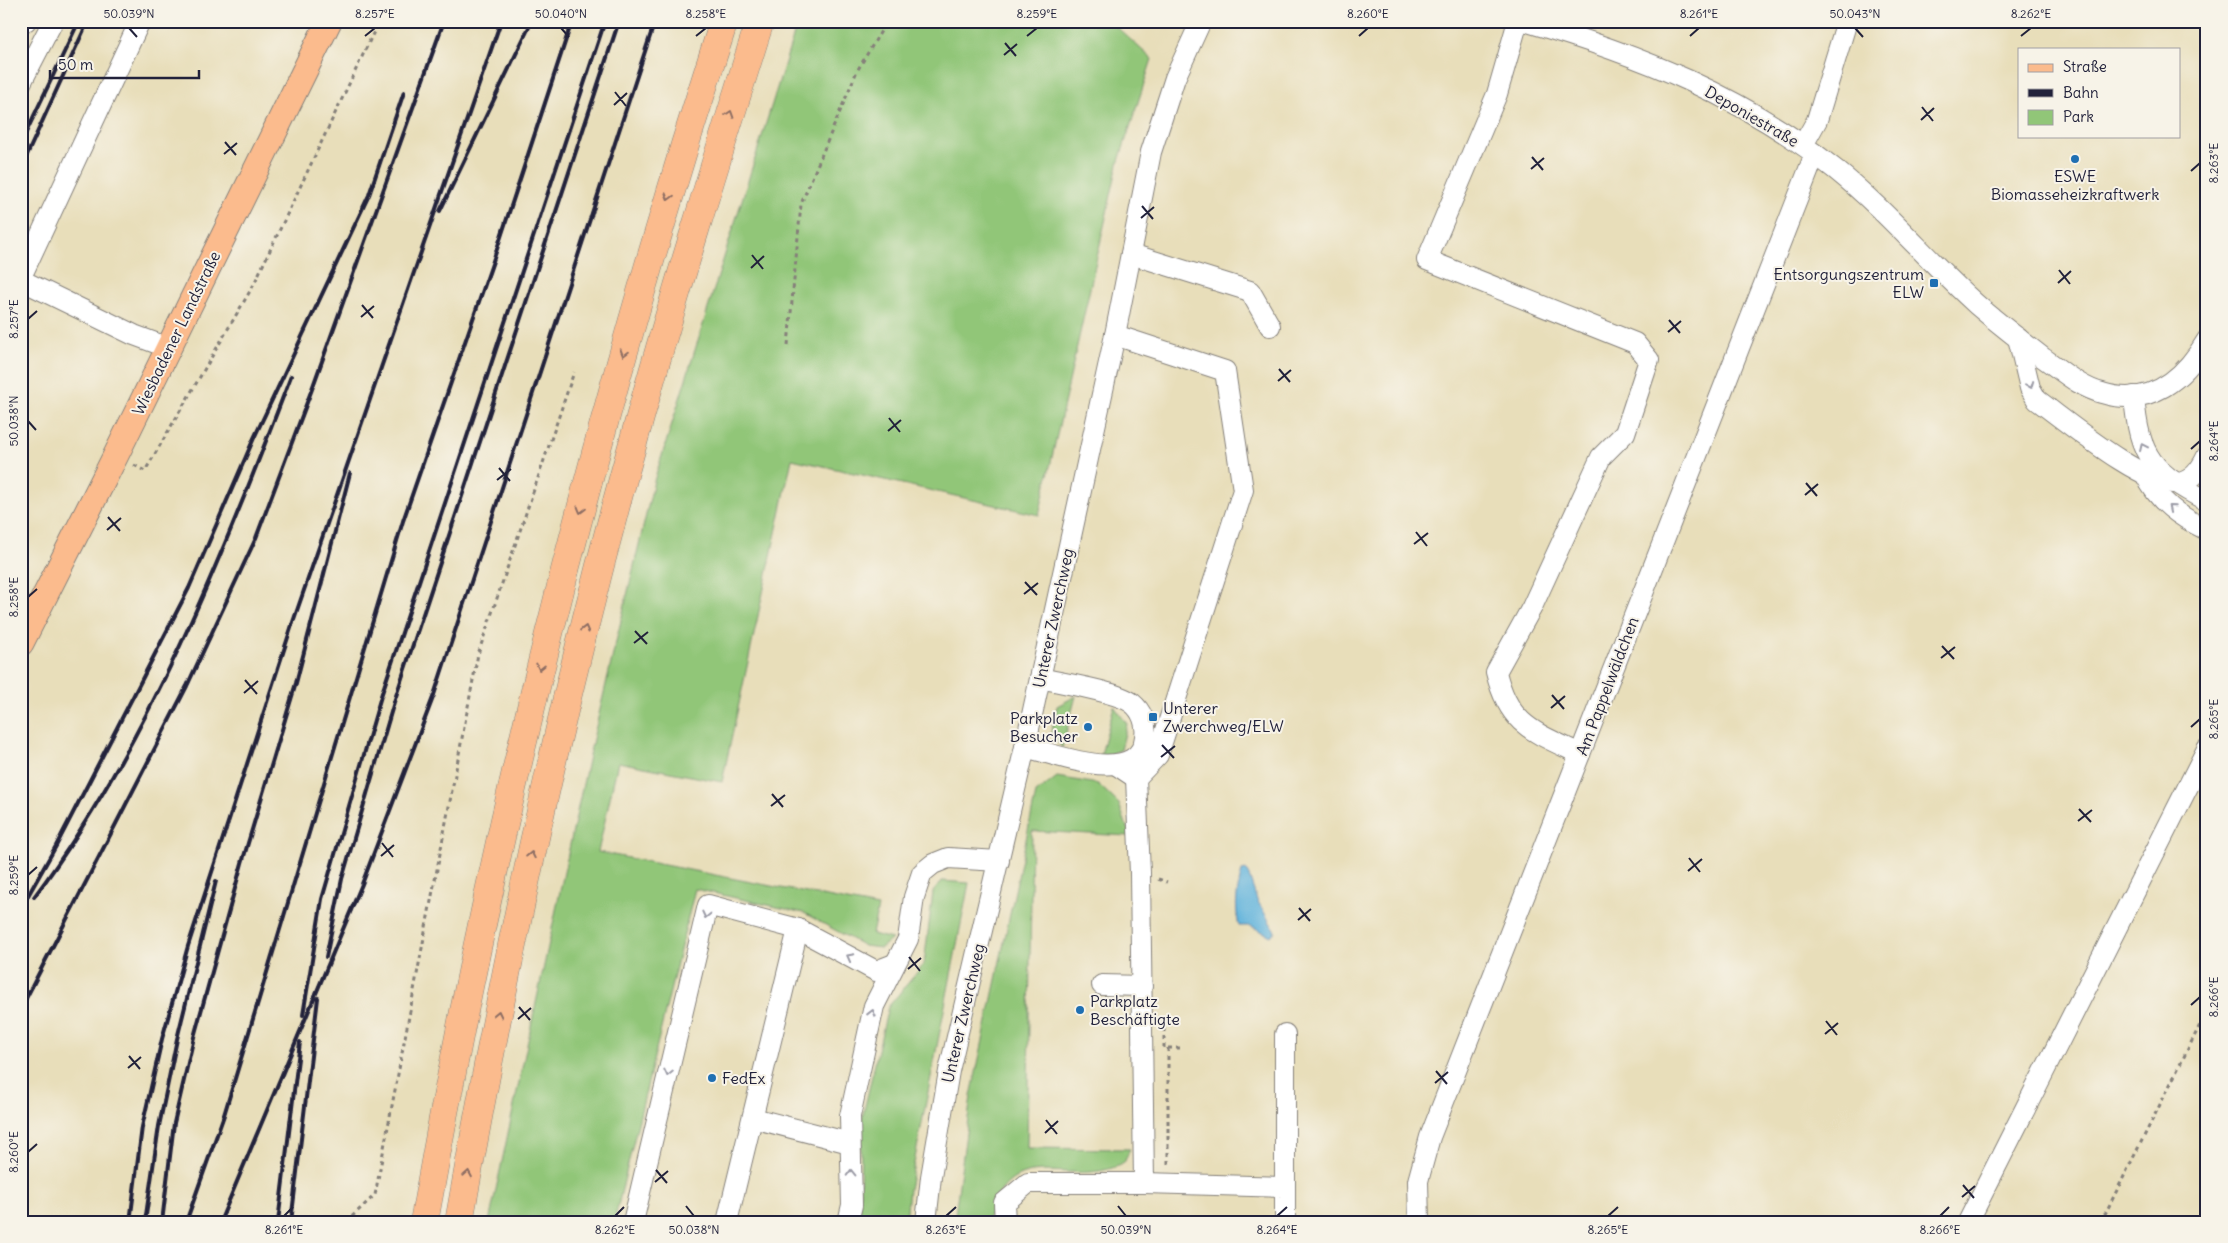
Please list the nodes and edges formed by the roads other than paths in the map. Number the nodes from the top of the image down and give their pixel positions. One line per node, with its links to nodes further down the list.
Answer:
1 (26, 21): 11 (street)
2 (53, 21): 12 (street)
3 (140, 21): 15 (street)
4 (328, 21): 20 (main road, Wiesbadener Landstraße)
5 (724, 21): 44 (highway, one-way to 44)
6 (760, 21): 45 (highway, one-way to 6)
7 (1201, 21): 14 (street, Unterer Zwerchweg)
8 (1518, 21): 31 (street)
9 (1524, 21): 13 (street, Deponiestraße)
10 (1847, 21): 13 (street, Am Pappelwäldchen)
11 (21, 22)
12 (21, 84)
13 (1809, 149): 18 (street, Deponiestraße); 31 (street, Am Pappelwäldchen)
14 (1131, 254): 16 (street); 17 (street, Unterer Zwerchweg)
15 (21, 278): 20 (street)
16 (1270, 326)
17 (1115, 335): 28 (street, Unterer Zwerchweg); 33 (street)
18 (2018, 338): 21 (street, Deponiestraße); 23 (street, one-way to 23)
19 (2207, 340): 21 (street, Deponiestraße)
20 (168, 348): 27 (main road, Wiesbadener Landstraße)
21 (2134, 396): 24 (street, one-way to 21)
22 (2207, 456): 24 (street)
23 (2145, 474): 24 (street); 26 (street, one-way to 23)
24 (2175, 484): 25 (street)
25 (2207, 501)
26 (2207, 530)
27 (21, 642)
28 (1040, 678): 29 (street, Unterer Zwerchweg); 32 (street)
29 (1025, 747): 32 (street); 34 (street, Unterer Zwerchweg)
30 (2207, 749): 53 (street)
31 (1580, 754): 52 (street, Am Pappelwäldchen)
32 (1118, 766): 33 (street)
33 (1136, 778): 38 (street)
34 (999, 861): 36 (street); 49 (street, Unterer Zwerchweg)
35 (798, 929): 36 (street, one-way to 35); 40 (street); 46 (street, one-way to 46)
36 (894, 964): 41 (street, one-way to 36)
37 (1102, 985): 38 (street)
38 (1142, 986): 42 (street)
39 (1285, 1034): 43 (street)
40 (752, 1118): 41 (street); 47 (street)
41 (850, 1143): 48 (street, one-way to 41)
42 (1144, 1183): 43 (street); 50 (street)
43 (1285, 1187): 51 (street)
44 (424, 1222)
45 (459, 1222)
46 (633, 1222)
47 (727, 1222)
48 (848, 1222)
49 (926, 1222)
50 (1004, 1222)
51 (1286, 1222)
52 (1419, 1222)
53 (1968, 1222)

